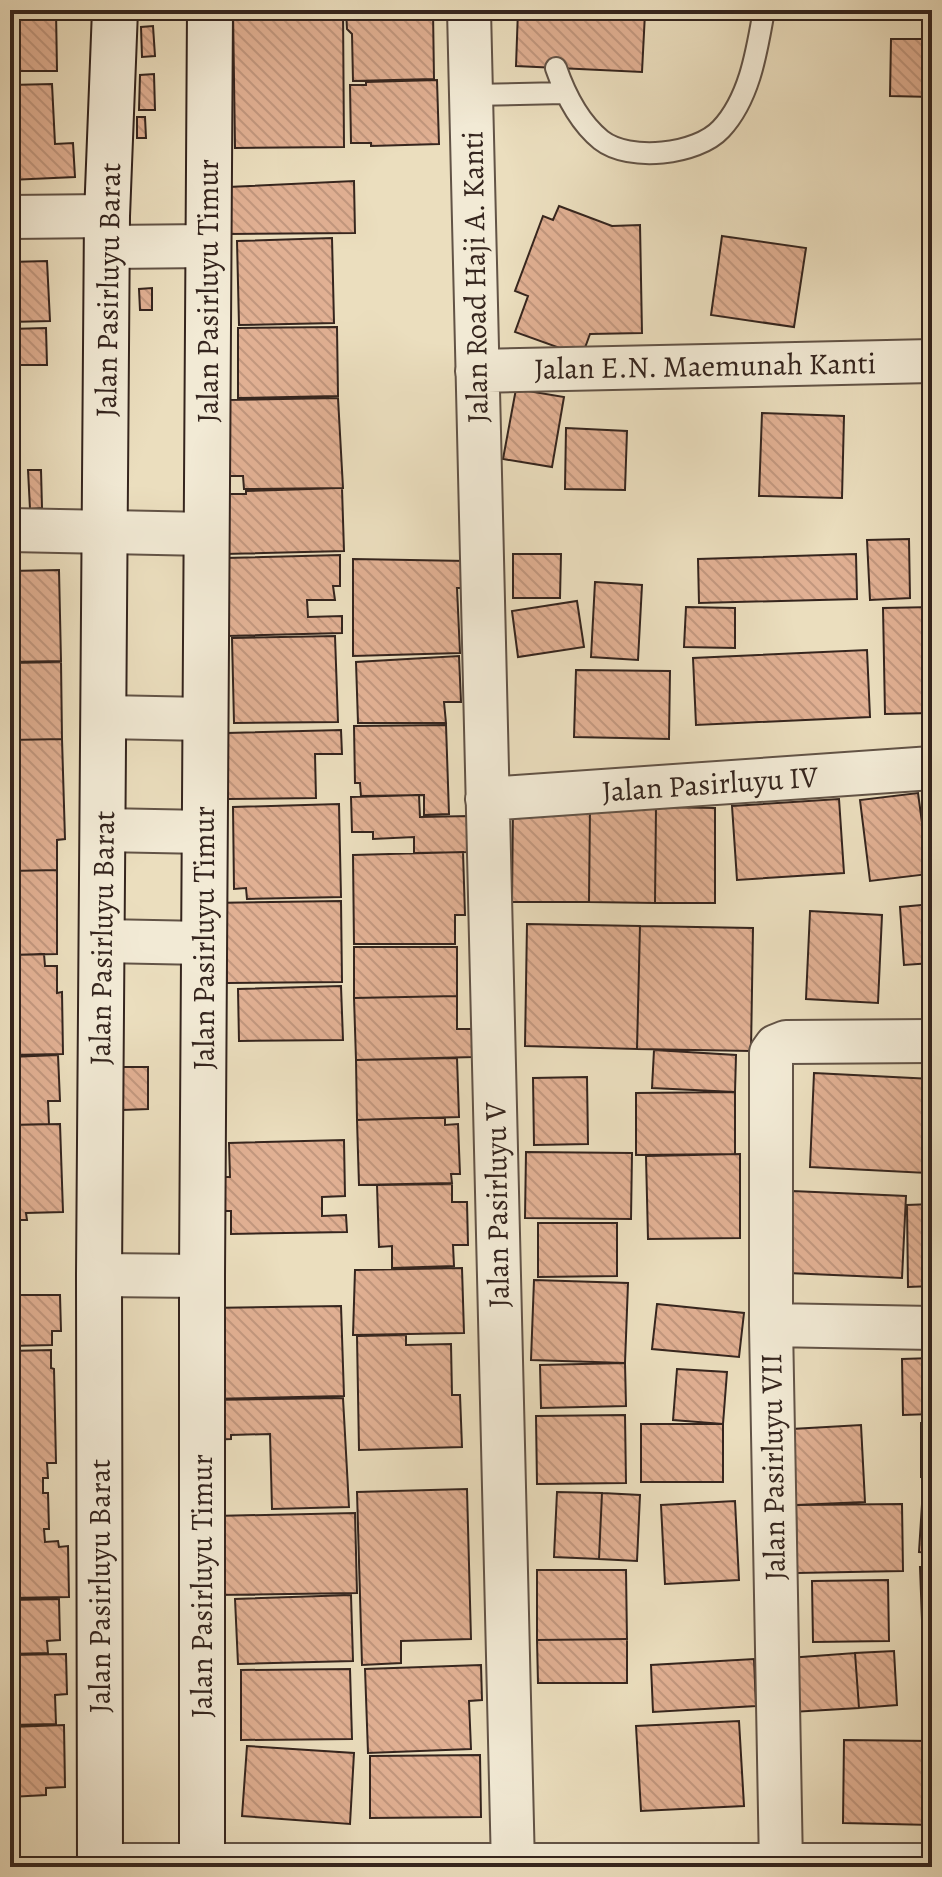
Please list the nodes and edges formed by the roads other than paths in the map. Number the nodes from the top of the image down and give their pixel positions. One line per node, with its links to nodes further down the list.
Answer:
1 (115, 10): 9 (street, Jalan Pasirluyu Barat)
2 (210, 10): 10 (street, Jalan Pasirluyu Timur)
3 (469, 10): 7 (street, Jalan Road Haji A. Kanti)
4 (764, 10): 6 (lane)
5 (556, 68): 6 (lane)
6 (564, 93): 7 (lane)
7 (471, 95): 12 (street, Jalan Road Haji A. Kanti)
8 (10, 217): 9 (street)
9 (116, 237): 10 (street); 14 (street, Jalan Pasirluyu Barat)
10 (197, 247): 15 (street, Jalan Pasirluyu Timur)
11 (932, 361): 12 (street, Jalan E.N. Maemunah Kanti)
12 (477, 371): 16 (street, Jalan Road Haji A. Kanti)
13 (10, 530): 14 (street)
14 (106, 533): 15 (street); 17 (street, Jalan Pasirluyu Barat)
15 (207, 534): 18 (street, Jalan Pasirluyu Timur)
16 (482, 544): 20 (street, Jalan Pasirluyu V)
17 (116, 728): 18 (street); 21 (street, Jalan Pasirluyu Barat)
18 (196, 729): 22 (street, Jalan Pasirluyu Timur)
19 (932, 768): 20 (street, Jalan Pasirluyu IV)
20 (487, 799): 34 (street, Jalan Pasirluyu V)
21 (116, 830): 22 (street); 23 (street, Jalan Pasirluyu Barat)
22 (192, 832): 24 (street, Jalan Pasirluyu Timur)
23 (114, 941): 24 (street); 26 (street, Jalan Pasirluyu Barat)
24 (194, 943): 27 (street, Jalan Pasirluyu Timur)
25 (932, 1041): 28 (street, Jalan Pasirluyu VII)
26 (99, 1275): 27 (street); 32 (street, Jalan Pasirluyu Barat)
27 (202, 1276): 30 (street, Jalan Pasirluyu Timur)
28 (771, 1325): 29 (street); 33 (street, Jalan Pasirluyu VII)
29 (932, 1328)
30 (202, 1865): 32 (street); 34 (street)
31 (932, 1865): 33 (street)
32 (100, 1866)
33 (781, 1866): 34 (street)
34 (513, 1867)

